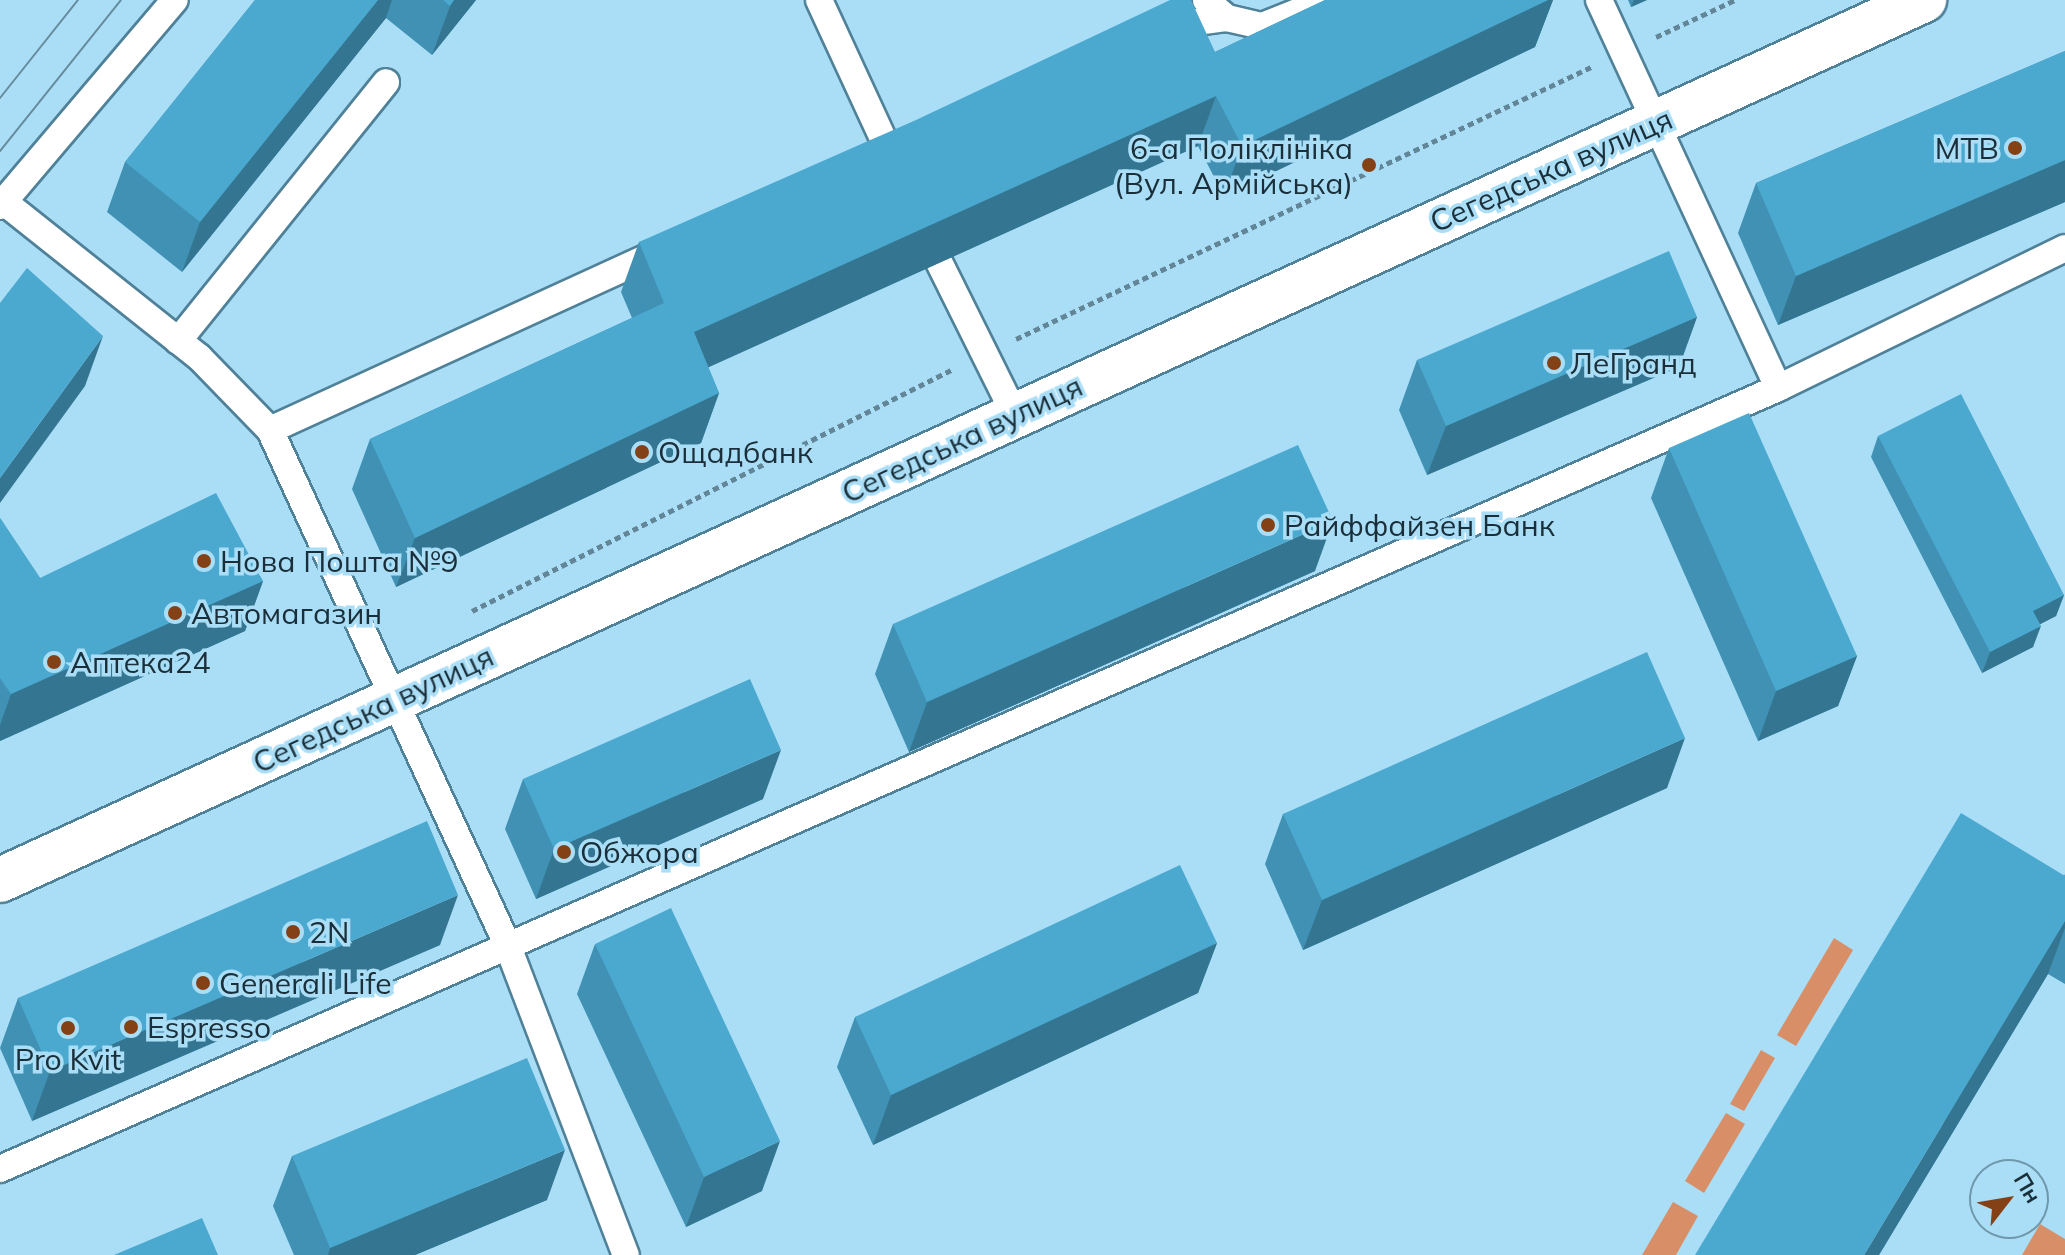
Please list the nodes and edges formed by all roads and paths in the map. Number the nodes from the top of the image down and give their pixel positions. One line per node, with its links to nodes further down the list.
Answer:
1 (175, 0): 16 (lane)
2 (819, 0): 14 (lane)
3 (1206, 0): 8 (lane)
4 (1327, 0): 8 (lane)
5 (1599, 0): 10 (lane)
6 (1735, 0): 10 (path)
7 (1924, 0): 12 (main road, Сегедська вулиця)
8 (1227, 18): 9 (lane)
9 (1142, 29)
10 (1622, 52): 12 (lane); 21 (path)
11 (386, 82): 20 (lane)
12 (1654, 124): 22 (lane); 23 (main road, Сегедська вулиця)
13 (915, 134): 14 (lane)
14 (892, 158): 15 (lane)
15 (858, 160)
16 (2, 204): 20 (lane)
17 (686, 239): 24 (lane)
18 (2065, 248): 22 (lane)
19 (939, 262): 21 (lane)
20 (178, 341): 24 (lane)
21 (984, 353): 23 (lane); 25 (path)
22 (1778, 388): 28 (lane)
23 (1015, 415): 26 (main road, Сегедська вулиця)
24 (270, 430): 26 (lane)
25 (463, 615)
26 (397, 698): 27 (main road, Сегедська вулиця); 28 (lane)
27 (0, 880)
28 (507, 944): 29 (lane); 30 (lane)
29 (0, 1169)
30 (626, 1255)

